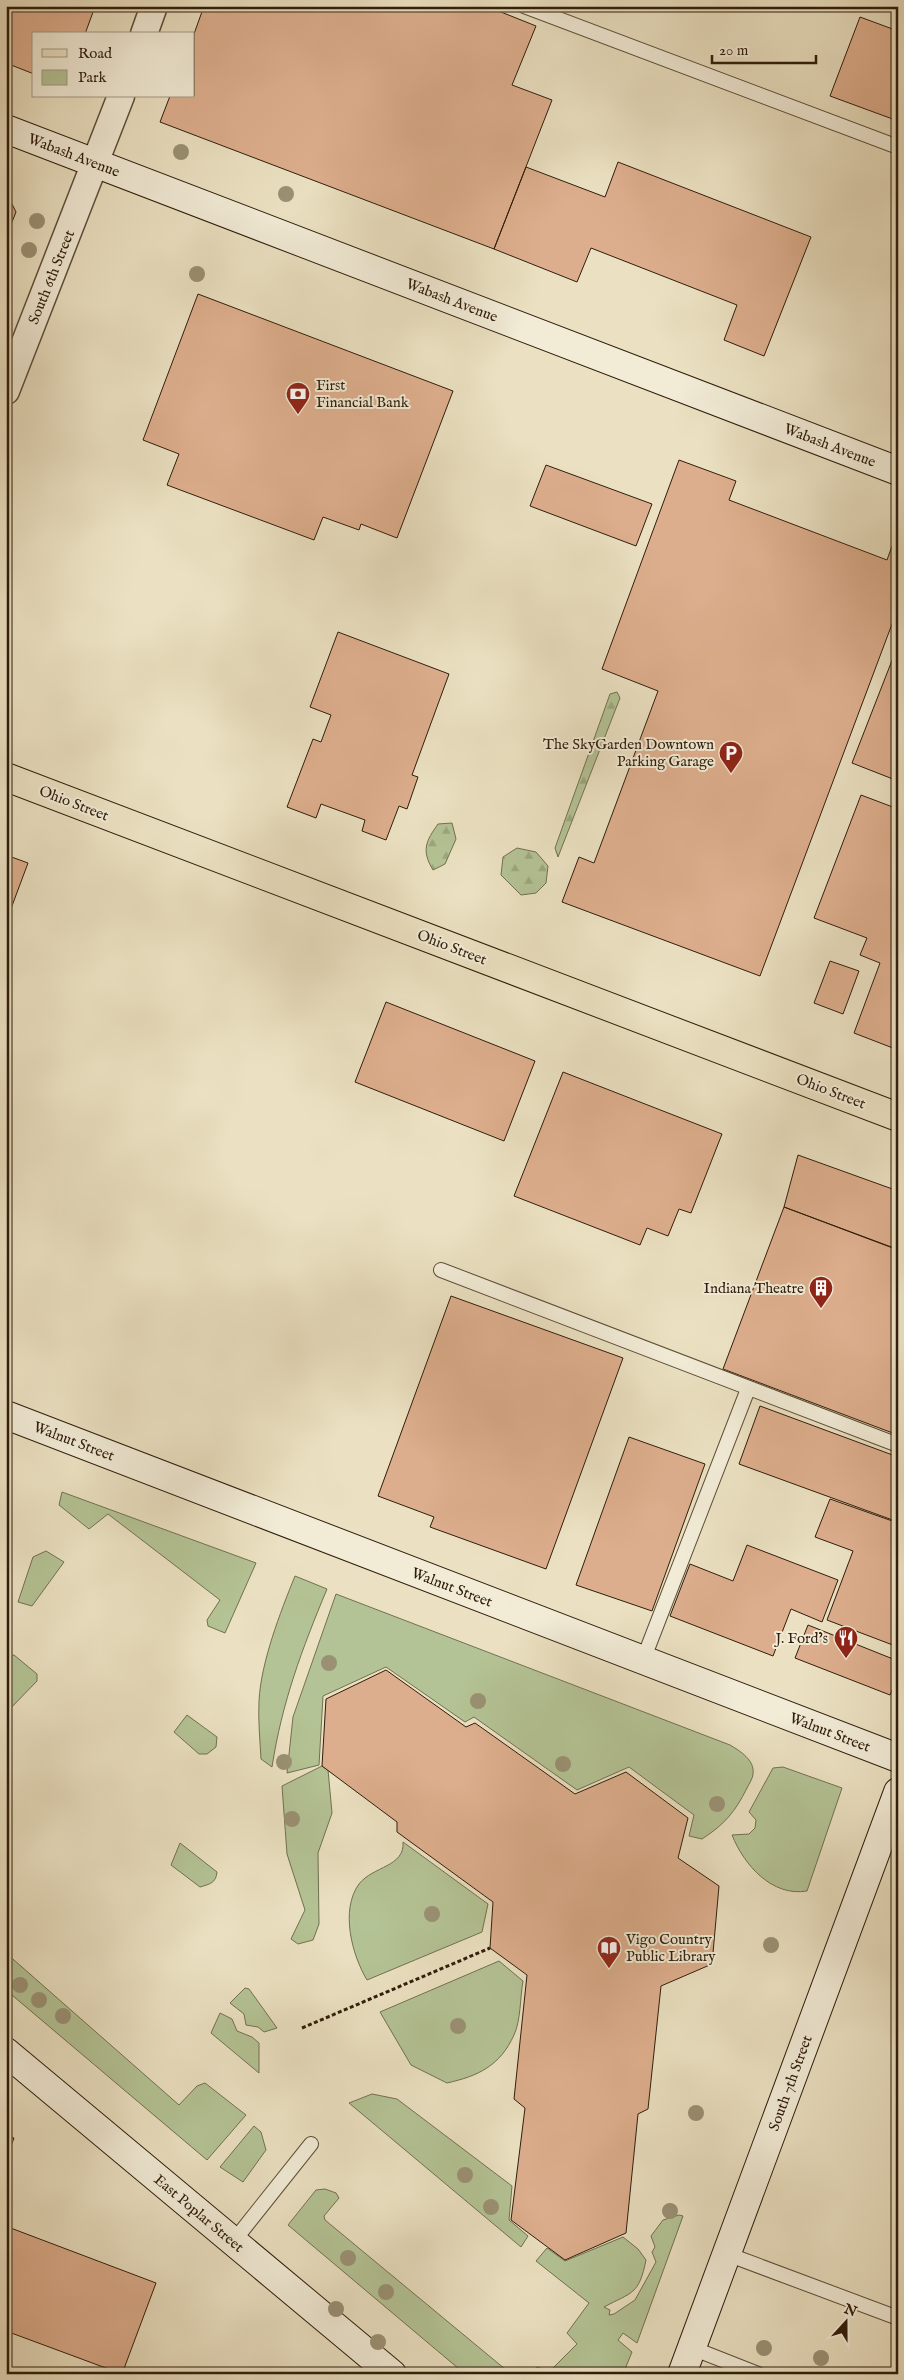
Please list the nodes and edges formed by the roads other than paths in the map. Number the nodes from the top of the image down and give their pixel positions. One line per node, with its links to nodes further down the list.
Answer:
1 (154, 6): 3 (street)
2 (524, 6): 6 (lane)
3 (145, 32)
4 (120, 98): 7 (street, South 6th Street)
5 (6, 130): 7 (street, Wabash Avenue)
6 (898, 147)
7 (96, 163): 8 (street, South 6th Street); 9 (street, Wabash Avenue)
8 (6, 391)
9 (898, 470)
10 (6, 777): 11 (main road, Ohio Street)
11 (898, 1117)
12 (441, 1270): 13 (lane)
13 (748, 1389): 15 (lane); 16 (lane)
14 (6, 1415): 16 (street, Walnut Street)
15 (898, 1445)
16 (643, 1660): 17 (street, Walnut Street)
17 (898, 1758)
18 (898, 1792): 22 (street, South 7th Street)
19 (6, 2052): 21 (street, East Poplar Street)
20 (311, 2144): 21 (lane)
21 (233, 2242): 25 (street, East Poplar Street)
22 (727, 2254): 23 (lane); 24 (street, South 7th Street)
23 (898, 2318)
24 (692, 2348): 26 (street, South 7th Street); 27 (lane)
25 (392, 2374)
26 (682, 2374)
27 (758, 2374)

